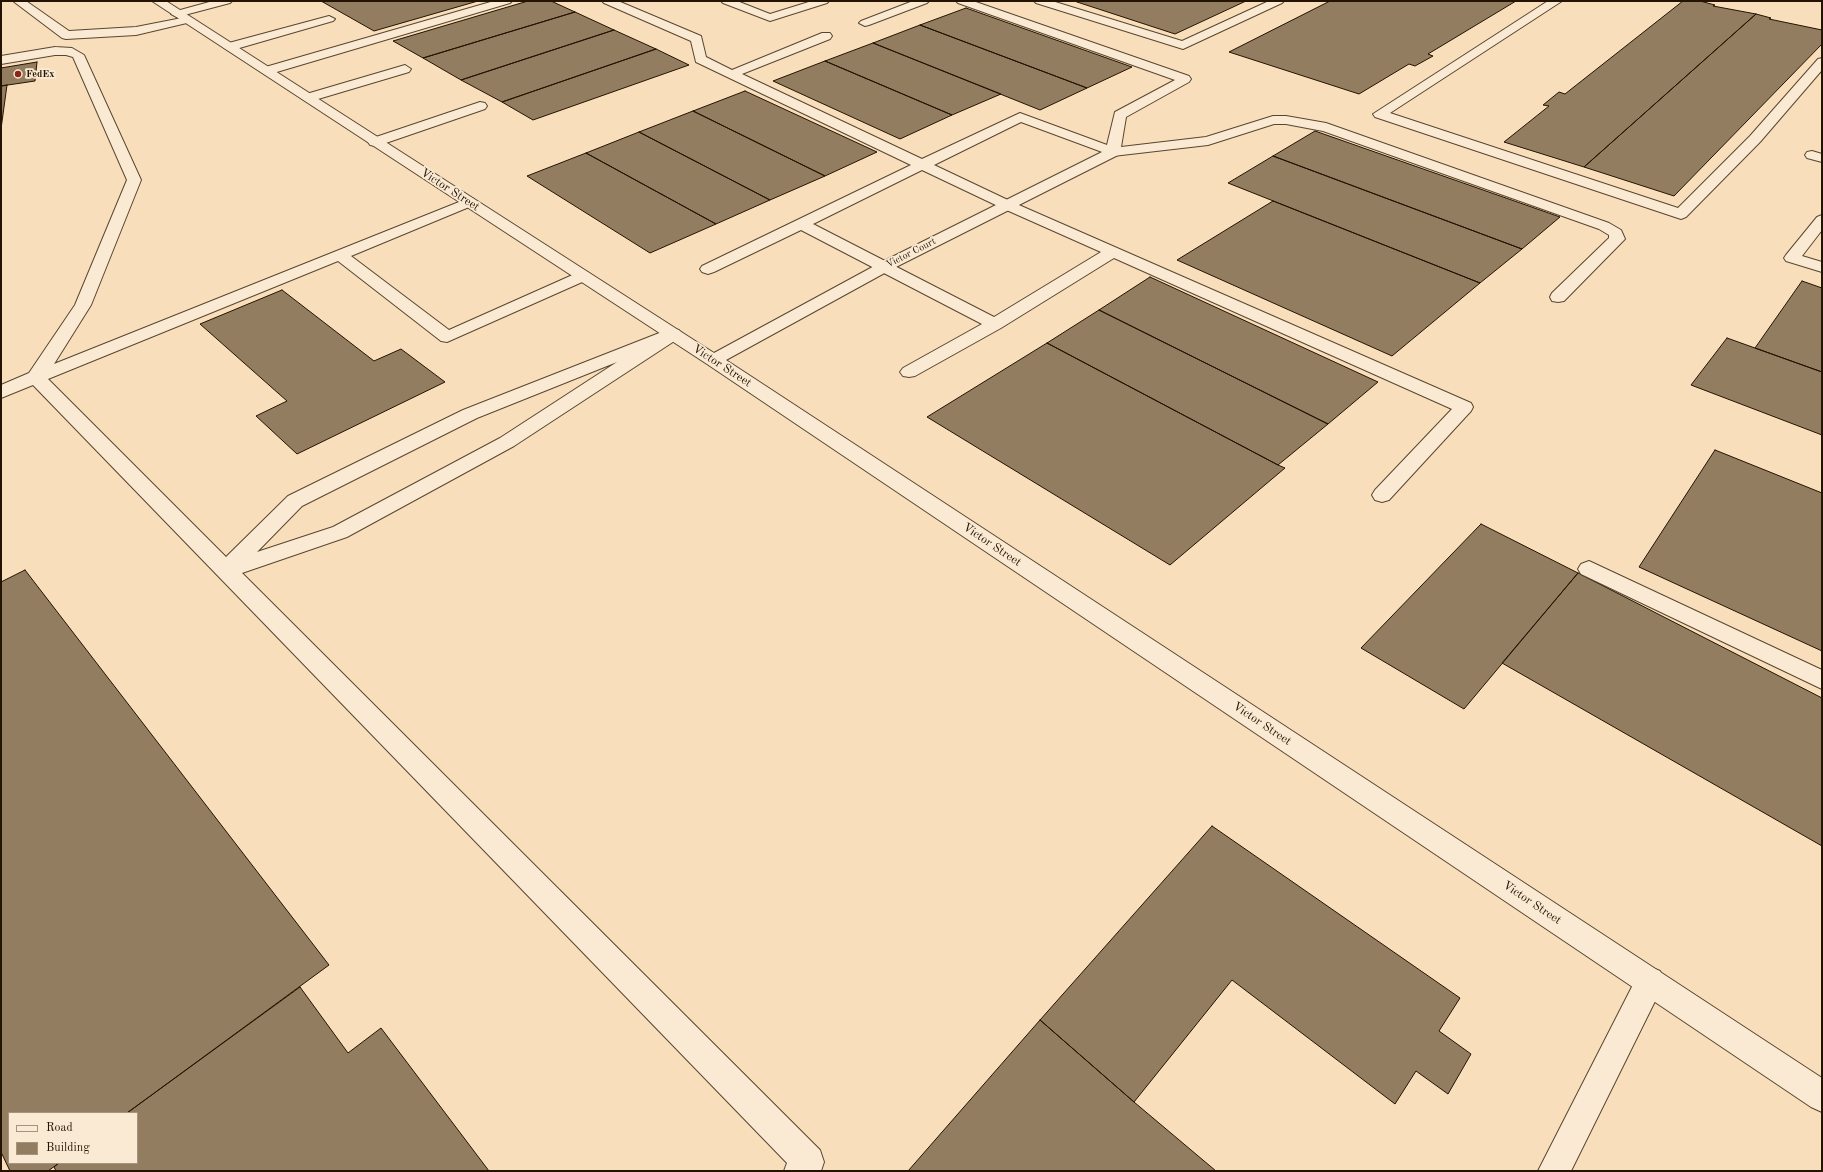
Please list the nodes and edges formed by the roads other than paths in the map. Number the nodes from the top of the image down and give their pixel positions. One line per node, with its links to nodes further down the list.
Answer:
1 (19, 1): 13 (street)
2 (158, 1): 13 (street, Victor Street)
3 (226, 1): 13 (street)
4 (506, 1): 21 (street)
5 (608, 1): 22 (street)
6 (727, 1): 7 (street)
7 (823, 1)
8 (923, 1): 15 (street)
9 (962, 1): 26 (street)
10 (1040, 1): 11 (street)
11 (1278, 1)
12 (1556, 1): 19 (street)
13 (182, 17): 17 (street, Victor Street)
14 (329, 19): 17 (street)
15 (865, 23)
16 (826, 36): 22 (street)
17 (229, 47): 21 (street, Victor Street)
18 (1, 60): 43 (street)
19 (1822, 62)
20 (405, 69): 23 (street)
21 (266, 71): 23 (street, Victor Street)
22 (732, 74): 27 (street)
23 (308, 98): 25 (street, Victor Street)
24 (480, 106): 25 (street)
25 (375, 142): 28 (street, Victor Street)
26 (1113, 152): 27 (street); 29 (street, Victor Court); 38 (street)
27 (922, 164): 29 (street); 31 (street)
28 (469, 202): 33 (street); 37 (street, Victor Street)
29 (1006, 205): 32 (street); 34 (street, Victor Court)
30 (1822, 220): 35 (street)
31 (801, 224): 34 (street); 36 (street)
32 (1113, 252): 39 (street); 45 (street)
33 (340, 255): 37 (street); 43 (street)
34 (884, 267): 39 (street); 41 (street, Victor Court)
35 (1822, 267)
36 (708, 269)
37 (583, 276): 40 (street, Victor Street)
38 (1558, 297)
39 (995, 324): 42 (street)
40 (673, 334): 41 (street, Victor Street); 47 (street); 47 (street)
41 (713, 360): 49 (street, Victor Street)
42 (909, 372)
43 (36, 377): 44 (street); 47 (street)
44 (1, 392)
45 (1382, 495)
46 (1589, 569): 48 (street)
47 (226, 570): 51 (street)
48 (1822, 680)
49 (1650, 982): 50 (street, Victor Street); 52 (street)
50 (1822, 1096)
51 (800, 1171)
52 (1554, 1171)

